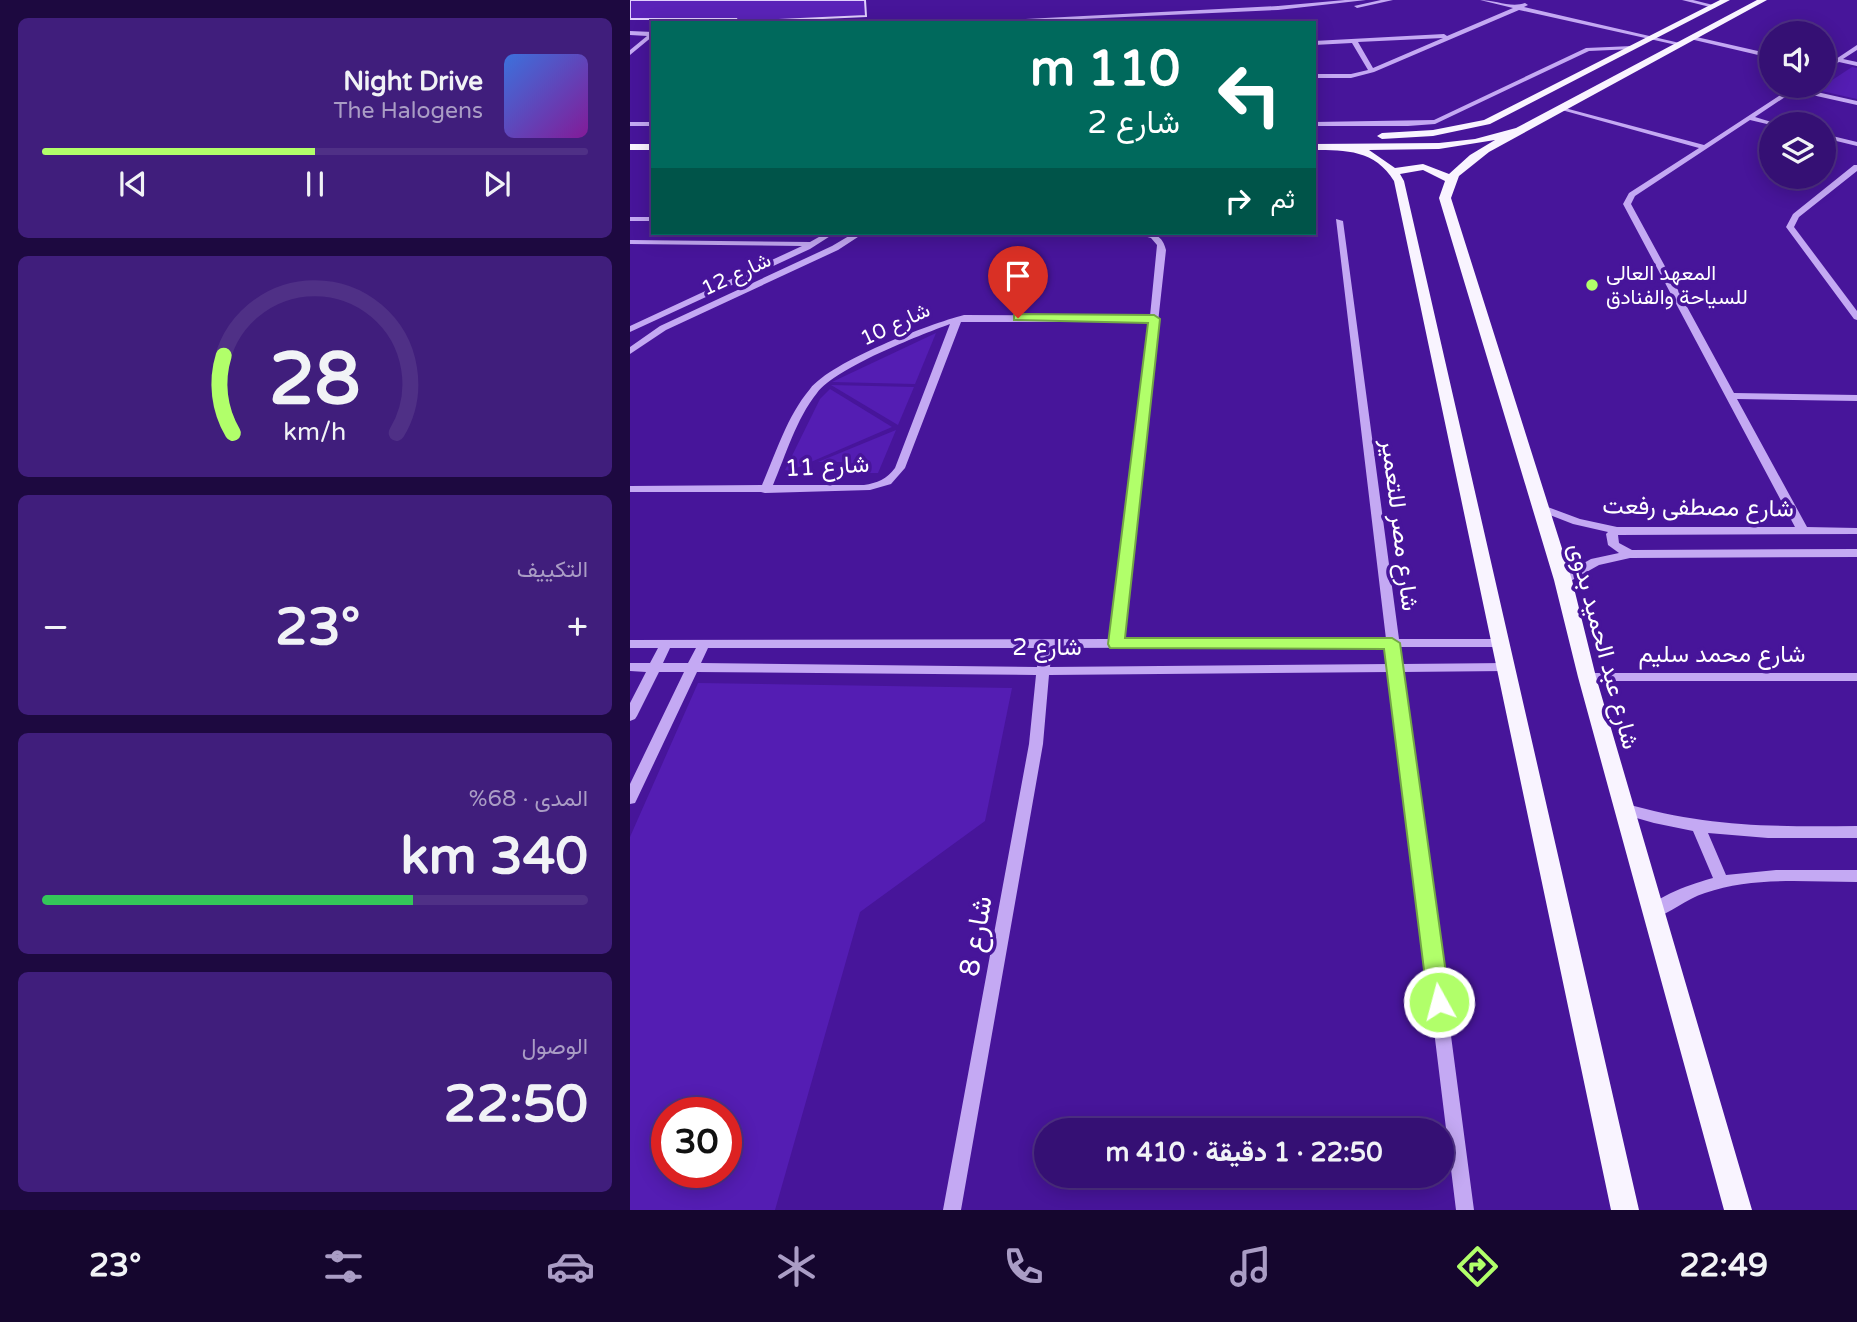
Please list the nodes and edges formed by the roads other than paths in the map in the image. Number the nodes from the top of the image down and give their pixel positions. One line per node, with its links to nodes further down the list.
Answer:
1 (1363, 0): 10 (street)
2 (1390, 0): 10 (street)
3 (1483, 0): 8 (street)
4 (1503, 0): 8 (street)
5 (1685, 0): 9 (street)
6 (1726, 0): 9 (main road)
7 (1763, 0): 19 (main road)
8 (1521, 6): 16 (street); 17 (street)
9 (1714, 6): 17 (main road)
10 (1280, 10): 11 (street)
11 (1085, 20): 12 (street)
12 (1064, 21)
13 (630, 31): 14 (street)
14 (651, 32)
15 (651, 34): 23 (street)
16 (1454, 36): 18 (street); 27 (street)
17 (1655, 36): 19 (street); 22 (main road)
18 (1354, 41): 20 (street); 27 (street)
19 (1687, 41): 24 (street); 32 (main road)
20 (1316, 43)
21 (1857, 47): 25 (street)
22 (1632, 48): 37 (street); 39 (main road)
23 (630, 53)
24 (1759, 54)
25 (1838, 60): 26 (street)
26 (1857, 64)
27 (1372, 71): 28 (street)
28 (1316, 76)
29 (1836, 97): 31 (street)
30 (1779, 98): 33 (street)
31 (1857, 103)
32 (1561, 109): 38 (main road); 48 (street)
33 (1749, 118): 34 (street); 48 (street)
34 (1759, 120)
35 (630, 124): 36 (street)
36 (651, 124)
37 (1316, 124)
38 (1520, 130): 47 (main road); 51 (main road)
39 (1316, 136)
40 (630, 137): 41 (main road)
41 (651, 137)
42 (1836, 139): 43 (street)
43 (1857, 144)
44 (630, 147): 45 (main road)
45 (651, 147)
46 (1316, 147): 47 (main road)
47 (1353, 147): 50 (main road)
48 (1704, 147): 70 (street)
49 (1857, 167): 63 (street)
50 (1394, 172): 51 (main road); 82 (main road)
51 (1450, 179): 74 (main road, شارع عبد الحميد بدوى)
52 (630, 219): 53 (street)
53 (651, 219)
54 (1339, 221): 81 (street, شارع مصر للتعمير)
55 (828, 235): 60 (street, شارع 12)
56 (857, 235): 61 (street, شارع 12)
57 (1148, 235): 65 (street)
58 (630, 243): 59 (street)
59 (772, 243): 60 (street); 62 (street)
60 (813, 244): 61 (street); 62 (street, شارع 12)
61 (835, 248): 67 (street, شارع 12)
62 (778, 260): 66 (street, شارع 12)
63 (1857, 317)
64 (957, 318): 65 (street, شارع 10); 73 (street, شارع 10); 73 (street, شارع 11)
65 (1154, 319): 86 (street)
66 (630, 330): 67 (street)
67 (657, 331): 68 (street, شارع 12)
68 (634, 344): 69 (street, شارع 12)
69 (630, 351)
70 (1730, 396): 71 (street); 76 (street)
71 (1857, 398)
72 (630, 489): 73 (street, شارع 11)
73 (765, 489)
74 (1541, 508): 75 (street, شارع مصطفى رفعت); 80 (main road, شارع عبد الحميد بدوى)
75 (1617, 530): 76 (street, شارع مصطفى رفعت); 79 (street)
76 (1803, 531): 77 (street, شارع مصطفى رفعت)
77 (1857, 531)
78 (1857, 552): 79 (street, شارع مصطفى رفعت)
79 (1630, 554): 80 (street, شارع مصطفى رفعت)
80 (1563, 580): 94 (main road, شارع عبد الحميد بدوى)
81 (1392, 643): 82 (street, شارع 2); 86 (street, شارع 2); 92 (street, شارع مصر للتعمير)
82 (1501, 643): 91 (main road)
83 (630, 644): 84 (street, شارع 2)
84 (666, 644): 85 (street, شارع 2); 89 (street)
85 (704, 644): 87 (street, شارع 2); 90 (street)
86 (1116, 644): 87 (street, شارع 2)
87 (1046, 645): 93 (street, شارع 8)
88 (630, 667): 89 (street, شارع 2)
89 (654, 667): 90 (street, شارع 2); 96 (street)
90 (693, 667): 93 (street, شارع 2); 97 (street)
91 (1506, 667): 92 (street, شارع 2); 106 (main road)
92 (1396, 668): 93 (street, شارع 2); 105 (street, شارع مصر للتعمير)
93 (1042, 671): 104 (street, شارع 8)
94 (1587, 677): 95 (street, شارع محمد سليم); 98 (main road, شارع عبد الحميد بدوى)
95 (1857, 677)
96 (630, 716)
97 (630, 799)
98 (1624, 809): 99 (street); 103 (main road, شارع عبد الحميد بدوى)
99 (1699, 829): 100 (street); 102 (street)
100 (1857, 832)
101 (1857, 876): 102 (street)
102 (1721, 880): 103 (street)
103 (1653, 913): 107 (main road, شارع عبد الحميد بدوى)
104 (953, 1210)
105 (1465, 1210)
106 (1625, 1210)
107 (1738, 1210)

